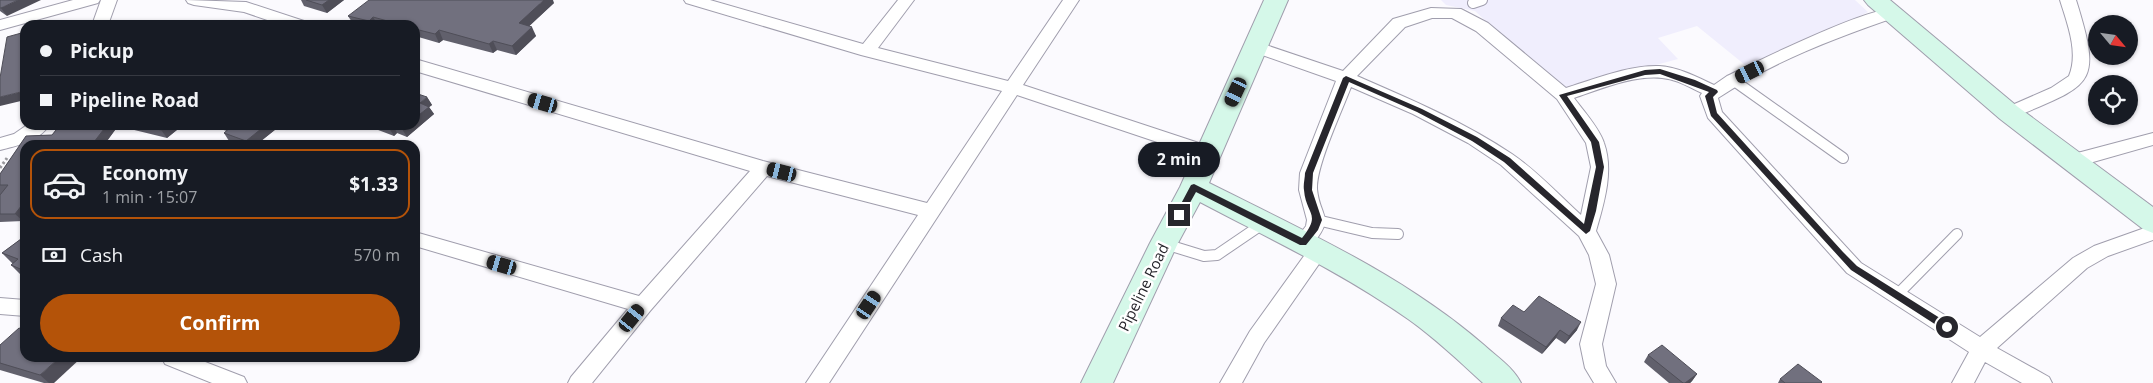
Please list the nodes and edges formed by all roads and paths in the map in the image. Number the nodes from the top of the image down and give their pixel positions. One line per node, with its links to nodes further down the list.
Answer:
1 (92, 0): 14 (street)
2 (109, 0): 12 (street)
3 (194, 0): 9 (street)
4 (692, 0): 10 (street)
5 (906, 0): 16 (street)
6 (1071, 0): 20 (street)
7 (1276, 0): 15 (street, Pipeline Road)
8 (2068, 0): 23 (street)
9 (253, 3): 13 (street)
10 (728, 4): 16 (street)
11 (1883, 6): 19 (street); 23 (street)
12 (102, 20)
13 (288, 20)
14 (0, 25)
15 (1257, 47): 18 (street); 27 (street, Pipeline Road)
16 (867, 51): 20 (street)
17 (420, 66): 30 (street)
18 (1346, 78): 22 (street); 35 (street); 39 (street)
19 (1733, 80): 21 (street); 28 (lane)
20 (1013, 88): 27 (street); 32 (street)
21 (1714, 92): 22 (street); 42 (street)
22 (1563, 95): 35 (street)
23 (2009, 113): 29 (street)
24 (32, 130): 26 (street)
25 (2153, 139): 29 (street)
26 (0, 144)
27 (1208, 153): 31 (street, Pipeline Road)
28 (1843, 158)
29 (2072, 161): 33 (street)
30 (763, 168): 32 (street); 43 (street)
31 (1194, 187): 34 (street); 41 (street, Pipeline Road)
32 (932, 211): 50 (street)
33 (2153, 222)
34 (1264, 223): 39 (street); 41 (lane)
35 (1586, 231): 54 (street)
36 (2153, 232): 46 (street)
37 (1398, 234): 39 (lane)
38 (1957, 234): 42 (lane)
39 (1313, 238): 52 (street); 53 (street)
40 (420, 240): 43 (street)
41 (1164, 243): 51 (street, Pipeline Road)
42 (1897, 295): 46 (street)
43 (643, 305): 49 (street)
44 (0, 306): 45 (street)
45 (20, 308)
46 (1981, 349): 55 (street); 56 (street)
47 (183, 362): 48 (street)
48 (236, 383)
49 (579, 383)
50 (817, 383)
51 (1097, 383)
52 (1231, 383)
53 (1505, 383)
54 (1605, 383)
55 (1963, 383)
56 (2041, 383)

